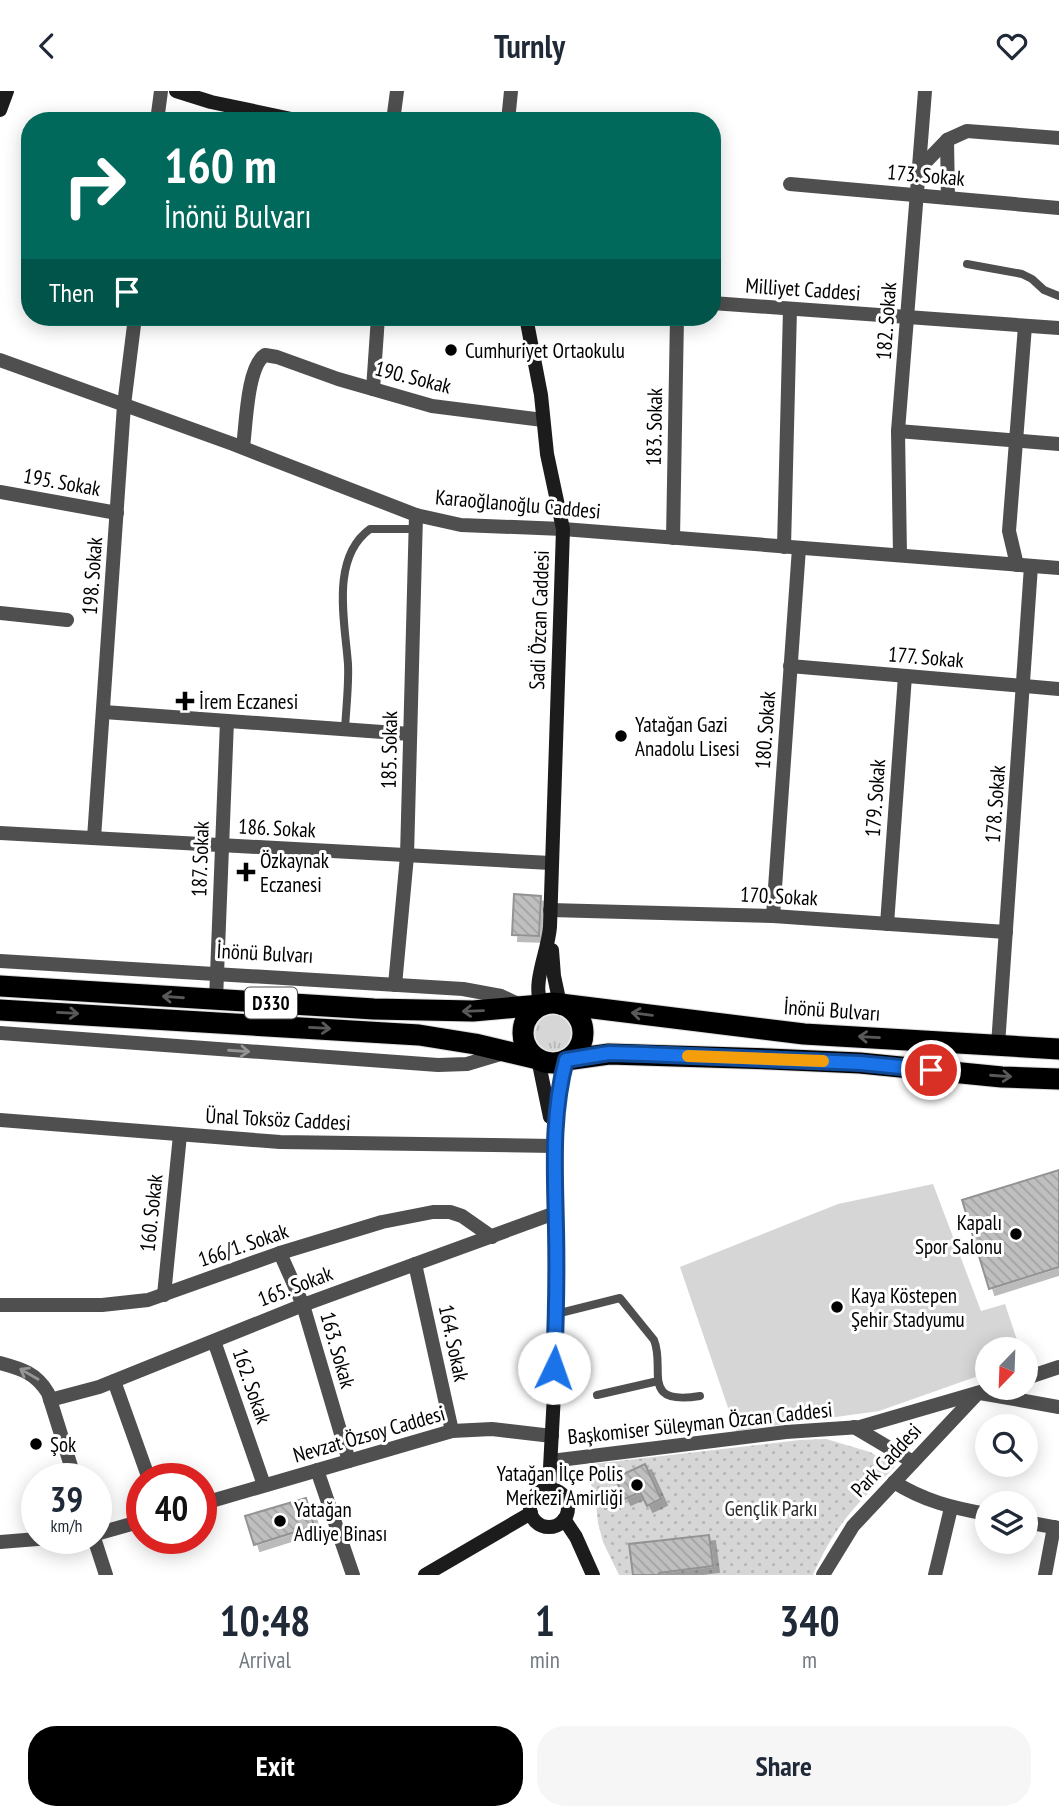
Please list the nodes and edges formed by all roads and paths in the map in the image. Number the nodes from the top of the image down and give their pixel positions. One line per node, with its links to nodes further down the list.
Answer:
1 (7, 91): 7 (street)
2 (161, 91): 8 (street)
3 (176, 91): 9 (street)
4 (397, 91): 10 (street)
5 (511, 91): 11 (street)
6 (925, 91): 14 (street, 182. Sokak)
7 (0, 110)
8 (158, 112)
9 (258, 112)
10 (394, 112)
11 (509, 112)
12 (1059, 138): 13 (street)
13 (947, 140): 14 (street); 17 (street)
14 (918, 170): 16 (street, 182. Sokak)
15 (790, 184): 16 (street, 173. Sokak)
16 (916, 195): 17 (street, 173. Sokak); 23 (street, 182. Sokak)
17 (948, 198): 18 (street, 173. Sokak)
18 (1059, 208)
19 (967, 264): 20 (lane)
20 (1059, 296)
21 (721, 304): 22 (street, Milliyet Caddesi)
22 (790, 309): 23 (street, Milliyet Caddesi); 43 (street, 180. Sokak)
23 (907, 317): 28 (street, Milliyet Caddesi); 34 (street, 182. Sokak)
24 (134, 326): 32 (street, 198. Sokak)
25 (377, 326): 31 (street)
26 (527, 326): 33 (street, Sadi Özcan Caddesi)
27 (677, 326): 42 (street, 183. Sokak)
28 (1025, 326): 29 (street, Milliyet Caddesi); 35 (street, 178. Sokak)
29 (1059, 328)
30 (0, 360): 32 (street, Karaoğlanoğlu Caddesi)
31 (373, 389): 33 (street, 190. Sokak); 37 (street, 190. Sokak)
32 (124, 405): 37 (street, Karaoğlanoğlu Caddesi); 39 (street, 198. Sokak)
33 (543, 420): 41 (street, Sadi Özcan Caddesi)
34 (898, 431): 35 (street); 44 (street, 182. Sokak)
35 (1016, 440): 36 (street); 45 (street, 178. Sokak)
36 (1059, 444)
37 (243, 447): 40 (street, Karaoğlanoğlu Caddesi)
38 (0, 492): 39 (street, 195. Sokak)
39 (117, 513): 53 (street, 198. Sokak)
40 (416, 522): 41 (street, Karaoğlanoğlu Caddesi); 55 (lane); 56 (street, 185. Sokak)
41 (563, 530): 42 (street, Karaoğlanoğlu Caddesi); 61 (street, Sadi Özcan Caddesi)
42 (673, 538): 43 (street, Karaoğlanoğlu Caddesi)
43 (792, 547): 44 (street, Karaoğlanoğlu Caddesi); 49 (street, 180. Sokak)
44 (900, 555): 45 (street, Karaoğlanoğlu Caddesi)
45 (1024, 565): 46 (street, Karaoğlanoğlu Caddesi); 51 (street, 178. Sokak)
46 (1059, 568)
47 (0, 613): 48 (street)
48 (67, 620)
49 (790, 666): 50 (street, 177. Sokak); 63 (street, 180. Sokak)
50 (905, 676): 51 (street, 177. Sokak); 64 (street, 179. Sokak)
51 (1024, 686): 52 (street, 177. Sokak); 65 (street, 178. Sokak)
52 (1059, 689)
53 (104, 712): 54 (street); 58 (street, 198. Sokak)
54 (227, 721): 55 (street); 59 (street, 187. Sokak)
55 (345, 730): 56 (street)
56 (410, 734): 60 (street, 185. Sokak)
57 (0, 833): 58 (street, 186. Sokak)
58 (94, 838): 59 (street, 186. Sokak)
59 (222, 846): 60 (street, 186. Sokak); 67 (street, 187. Sokak)
60 (407, 856): 61 (street, 186. Sokak); 68 (street, 185. Sokak)
61 (551, 863): 62 (street, Sadi Özcan Caddesi)
62 (550, 910): 63 (street, 170. Sokak); 71 (street, Sadi Özcan Caddesi)
63 (773, 916): 64 (street, 170. Sokak)
64 (887, 924): 65 (street, 170. Sokak)
65 (1006, 932): 74 (street, 178. Sokak)
66 (0, 961): 67 (street, İnönü Bulvarı)
67 (217, 975): 68 (street, İnönü Bulvarı); 70 (street, 187. Sokak)
68 (396, 985): 71 (street, İnönü Bulvarı)
69 (0, 986): 70 (highway, İnönü Bulvarı / D330, one-way to 69)
70 (216, 1000): 71 (highway, İnönü Bulvarı / D330, one-way to 70)
71 (542, 1006): 74 (highway, İnönü Bulvarı / D330, one-way to 71); 77 (highway); 78 (highway)
72 (0, 1010): 76 (highway, D330, one-way to 76)
73 (0, 1033): 76 (street, one-way to 76)
74 (998, 1045): 75 (highway, İnönü Bulvarı / D330)
75 (1059, 1049)
76 (510, 1051): 77 (highway, D330)
77 (538, 1059): 78 (highway); 82 (street)
78 (566, 1060): 79 (highway, one-way to 79); 82 (street)
79 (1059, 1079)
80 (0, 1120): 81 (street, Ünal Toksöz Caddesi)
81 (180, 1135): 82 (street, Ünal Toksöz Caddesi); 87 (street, 160. Sokak)
82 (554, 1146): 83 (street)
83 (555, 1213): 84 (street, 165. Sokak); 90 (street)
84 (492, 1237): 85 (street, 166/1. Sokak); 86 (street, 165. Sokak)
85 (280, 1253): 87 (street, 166/1. Sokak); 89 (street, 163. Sokak)
86 (415, 1264): 89 (street, 165. Sokak); 105 (street, 164. Sokak)
87 (164, 1295): 88 (street, 166/1. Sokak)
88 (0, 1305)
89 (303, 1305): 91 (street, 165. Sokak); 107 (street, 163. Sokak)
90 (556, 1314): 96 (lane); 106 (street)
91 (215, 1341): 95 (street, 165. Sokak); 114 (street, 162. Sokak)
92 (0, 1363): 101 (street, one-way to 92)
93 (1059, 1367): 94 (street)
94 (1038, 1374)
95 (114, 1381): 101 (street, 165. Sokak); 111 (street)
96 (658, 1381): 98 (lane); 99 (lane)
97 (975, 1393): 104 (street, Başkomiser Süleyman Özcan Caddesi)
98 (597, 1395)
99 (700, 1396)
100 (975, 1396): 109 (street, Park Caddesi)
101 (50, 1399): 110 (street)
102 (1022, 1400): 103 (street)
103 (1059, 1407)
104 (854, 1427): 108 (street, Başkomiser Süleyman Özcan Caddesi); 109 (street, Başkomiser Süleyman Özcan Caddesi)
105 (452, 1431): 106 (street, Nevzat Özsoy Caddesi); 107 (street, Nevzat Özsoy Caddesi)
106 (552, 1436): 108 (street)
107 (349, 1461): 112 (street, Nevzat Özsoy Caddesi)
108 (551, 1461): 115 (street)
109 (913, 1462): 113 (street, Park Caddesi)
110 (70, 1463)
111 (143, 1463)
112 (317, 1470): 114 (street, Nevzat Özsoy Caddesi); 127 (street)
113 (894, 1482): 117 (street); 130 (street, Park Caddesi)
114 (264, 1485): 116 (street, Nevzat Özsoy Caddesi)
115 (550, 1489): 119 (street); 120 (street)
116 (217, 1499)
117 (951, 1507): 118 (street); 131 (street)
118 (975, 1512)
119 (531, 1513): 120 (street); 128 (street)
120 (564, 1519): 129 (street)
121 (1038, 1523): 122 (street)
122 (1056, 1527): 132 (street)
123 (21, 1540): 124 (street)
124 (0, 1542)
125 (100, 1554): 126 (street)
126 (106, 1575)
127 (353, 1575)
128 (425, 1575)
129 (593, 1575)
130 (823, 1575)
131 (935, 1575)
132 (1045, 1575)

